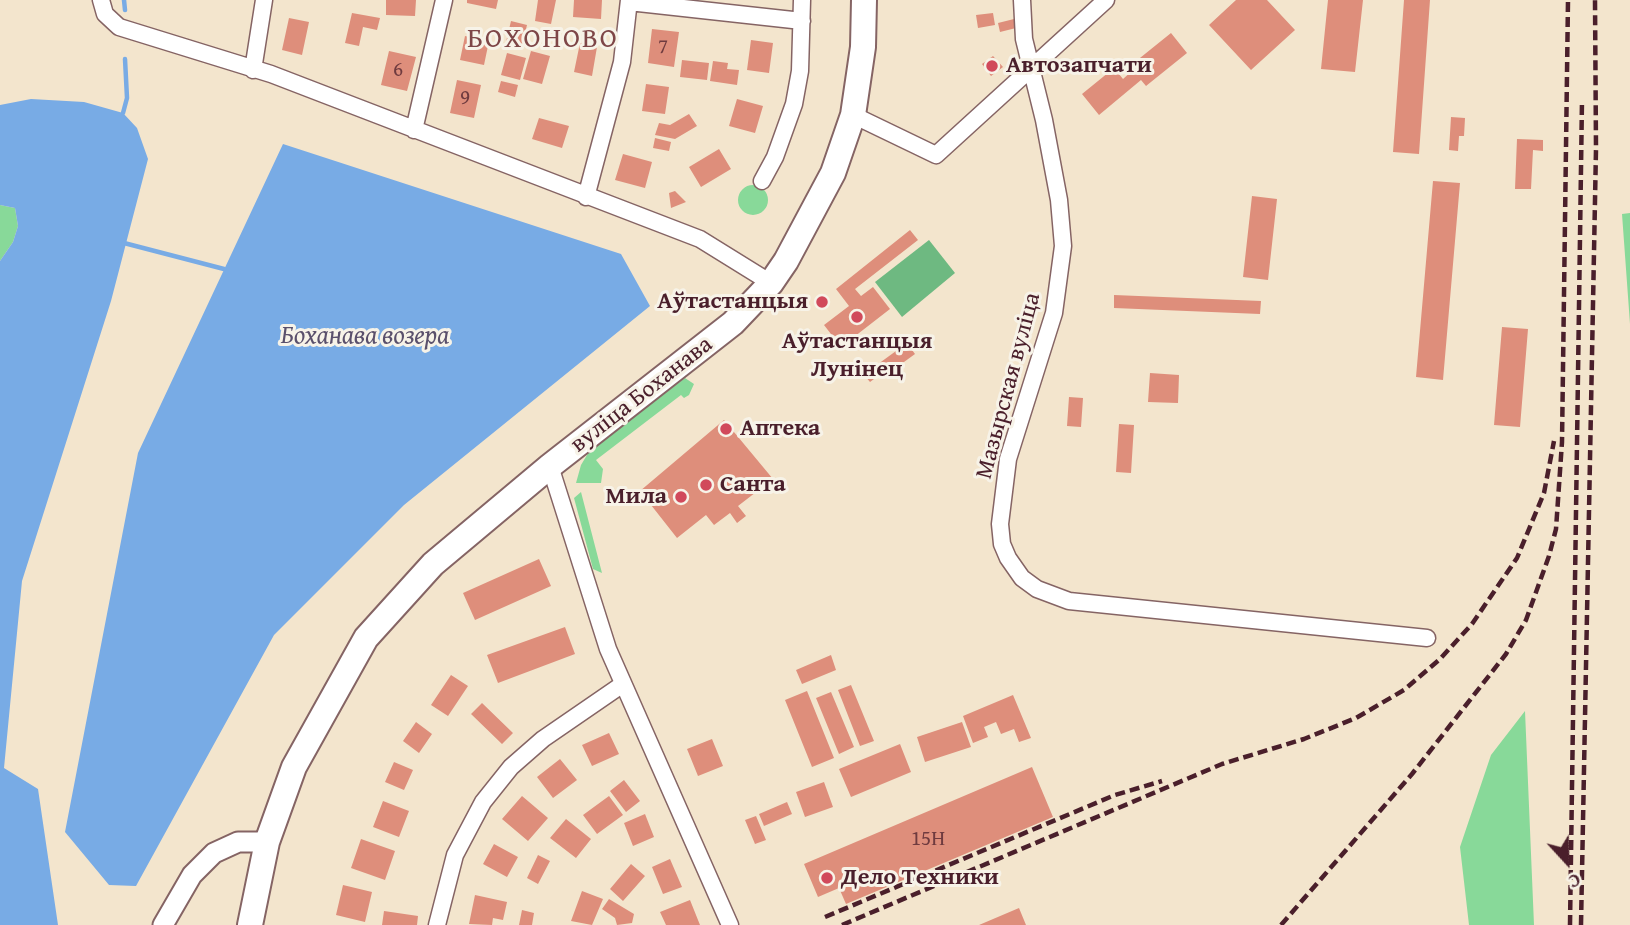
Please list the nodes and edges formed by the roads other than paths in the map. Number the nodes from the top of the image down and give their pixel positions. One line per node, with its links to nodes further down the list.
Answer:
1 (100, 0): 11 (street)
2 (264, 0): 11 (street)
3 (444, 0): 13 (street)
4 (803, 0): 9 (street)
5 (864, 0): 12 (main road, вуліца Боханава)
6 (1022, 0): 10 (street, Мазырская вуліца)
7 (1106, 0): 10 (street)
8 (629, 1): 9 (street); 15 (street)
9 (802, 21): 14 (street)
10 (1032, 66): 12 (street); 18 (street, Мазырская вуліца)
11 (253, 70): 13 (street)
12 (853, 115): 16 (main road, вуліца Боханава)
13 (414, 130): 15 (street)
14 (762, 181)
15 (586, 197): 16 (street)
16 (771, 283): 17 (main road, вуліца Боханава)
17 (550, 466): 19 (street); 20 (main road, вуліца Боханава)
18 (1427, 638)
19 (623, 684): 23 (street); 24 (street)
20 (267, 842): 21 (street); 22 (main road, вуліца Боханава)
21 (163, 925)
22 (250, 925)
23 (437, 925)
24 (730, 925)

